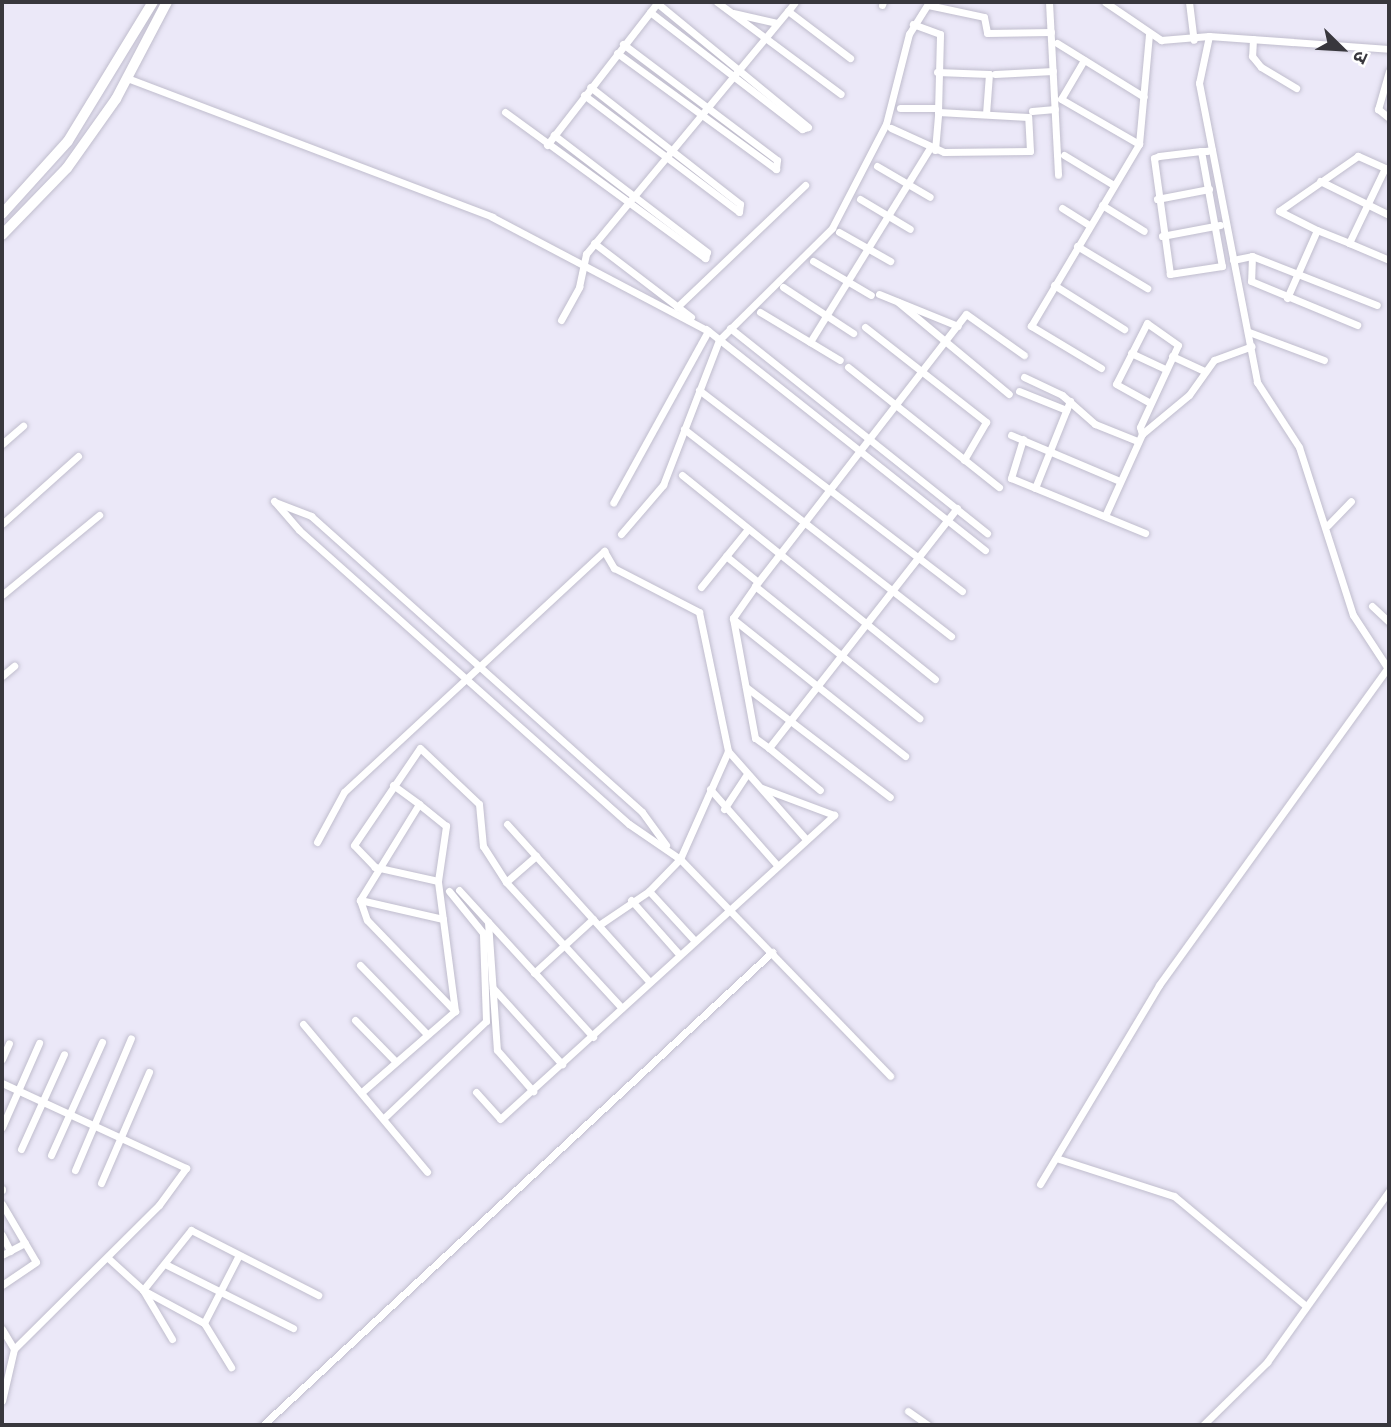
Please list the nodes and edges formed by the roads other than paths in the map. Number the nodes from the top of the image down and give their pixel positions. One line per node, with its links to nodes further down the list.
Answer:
1 (657, 2): 10 (street); 26 (street)
2 (717, 2): 11 (street)
3 (795, 2): 9 (street)
4 (1049, 2): 14 (street)
5 (1105, 2): 15 (street)
6 (1189, 2): 19 (street)
7 (928, 3): 13 (street); 14 (street)
8 (159, 4): 31 (main road); 34 (main road)
9 (788, 11): 12 (street); 24 (street)
10 (650, 12): 21 (street); 26 (street)
11 (731, 13): 12 (street); 17 (street)
12 (777, 23): 17 (street)
13 (913, 24): 28 (street); 110 (street)
14 (1051, 32): 27 (street)
15 (1149, 34): 19 (street); 37 (street)
16 (1209, 36): 18 (street); 19 (street); 53 (street)
17 (764, 38): 26 (street); 35 (street)
18 (1253, 38): 22 (street); 33 (street)
19 (1194, 40)
20 (1057, 43): 25 (street)
21 (623, 44): 23 (street); 39 (street)
22 (1389, 49)
23 (617, 53): 32 (street); 46 (street)
24 (850, 58)
25 (1084, 60): 37 (street); 50 (street)
26 (737, 71): 26 (street); 39 (street)
27 (1053, 71): 29 (street); 41 (street)
28 (937, 72): 42 (street); 45 (street)
29 (995, 74)
30 (1389, 74): 47 (street)
31 (127, 78): 38 (main road); 94 (street)
32 (590, 87): 36 (street); 55 (street)
33 (1296, 88)
34 (102, 92): 38 (main road); 73 (main road)
35 (841, 94)
36 (584, 95): 49 (street); 57 (street)
37 (1144, 97): 50 (street)
38 (116, 99): 83 (main road)
39 (708, 108): 46 (street); 46 (street)
40 (900, 108): 42 (street)
41 (1055, 109): 43 (street); 59 (street)
42 (938, 110): 45 (street); 52 (street)
43 (1032, 111)
44 (505, 113): 51 (street)
45 (986, 114): 52 (street)
46 (701, 117): 55 (street)
47 (1389, 118)
48 (891, 128): 52 (street)
49 (554, 135): 51 (street); 66 (street)
50 (1139, 144): 62 (street)
51 (547, 145): 69 (street)
52 (932, 149): 61 (street)
53 (1212, 150): 54 (street); 77 (street)
54 (1201, 151): 64 (street); 68 (street)
55 (673, 152): 57 (street); 57 (street)
56 (1064, 155): 62 (street)
57 (667, 160): 66 (street)
58 (877, 166): 61 (street)
59 (1058, 175)
60 (1320, 181): 71 (street); 71 (street); 80 (street)
61 (908, 184): 65 (street); 75 (street)
62 (1112, 184): 70 (street)
63 (805, 185): 103 (street)
64 (1209, 189): 68 (street); 78 (street)
65 (930, 197)
66 (636, 198): 69 (street); 69 (street)
67 (860, 199): 75 (street)
68 (1157, 199): 84 (street)
69 (629, 205): 85 (street)
70 (1102, 205): 76 (street); 81 (street)
71 (1368, 206): 74 (street); 86 (street)
72 (1062, 208): 76 (street)
73 (2, 214)
74 (1389, 215)
75 (888, 216): 79 (street); 88 (street)
76 (1088, 224): 87 (street)
77 (1226, 224): 78 (street); 90 (street)
78 (1216, 226): 84 (street); 84 (street)
79 (910, 229)
80 (1317, 230): 86 (street); 95 (street)
81 (1144, 231)
82 (839, 232): 88 (street)
83 (2, 235)
84 (1162, 236)
85 (594, 243): 94 (street); 103 (street)
86 (1349, 243): 91 (street)
87 (1077, 246): 97 (street); 99 (street)
88 (868, 248): 93 (street); 96 (street)
89 (1252, 256): 90 (street); 95 (street); 100 (street)
90 (1233, 260): 113 (street)
91 (1389, 260)
92 (813, 261): 96 (street)
93 (890, 261)
94 (585, 264): 106 (street); 112 (street)
95 (1298, 271): 100 (street); 102 (street)
96 (848, 281): 101 (street); 105 (street)
97 (1054, 285): 111 (street); 125 (street)
98 (783, 287): 105 (street)
99 (1147, 288)
100 (1287, 298): 107 (street)
101 (898, 302): 108 (street); 117 (street)
102 (1377, 305)
103 (677, 307): 112 (street)
104 (760, 312): 116 (street)
105 (826, 316): 114 (street); 116 (street)
106 (561, 320)
107 (1357, 325)
108 (958, 326): 117 (street); 120 (street)
109 (864, 327): 128 (street)
110 (730, 328): 115 (street); 141 (street)
111 (1124, 329)
112 (708, 331): 115 (street); 155 (street)
113 (1249, 332): 118 (street); 123 (street)
114 (853, 333)
115 (719, 340): 130 (street); 145 (street)
116 (810, 342): 122 (street)
117 (945, 343): 128 (street); 132 (street)
118 (1252, 346): 127 (street); 162 (street)
119 (1131, 353): 121 (street); 126 (street); 134 (street)
120 (1024, 355)
121 (1172, 356): 126 (street); 127 (street)
122 (840, 360)
123 (1324, 360)
124 (848, 367): 135 (street)
125 (1101, 368)
126 (1166, 369): 134 (street)
127 (1204, 371): 139 (street)
128 (922, 372): 135 (street); 148 (street)
129 (1024, 377): 133 (street)
130 (699, 390): 138 (street); 153 (street)
131 (1019, 391): 136 (street)
132 (1009, 394)
133 (1070, 401): 136 (street); 143 (street)
134 (1150, 403): 139 (street)
135 (894, 407): 141 (street); 148 (street)
136 (1066, 410): 146 (street)
137 (23, 426): 144 (street)
138 (684, 429): 160 (street); 166 (street)
139 (1142, 433): 143 (street)
140 (1011, 435): 142 (street)
141 (868, 438): 145 (street); 156 (street)
142 (1023, 439): 146 (street); 152 (street)
143 (1137, 441): 150 (street)
144 (2, 444)
145 (859, 450): 153 (street); 159 (street)
146 (1050, 450): 150 (street); 152 (street)
147 (78, 456): 161 (street)
148 (964, 460): 151 (street)
149 (682, 475): 163 (street)
150 (1120, 481): 158 (street)
151 (999, 487)
152 (1035, 488): 158 (street)
153 (831, 489): 160 (street); 168 (street)
154 (1351, 501): 162 (street)
155 (613, 503)
156 (957, 508): 159 (street); 164 (street)
157 (99, 515): 177 (street)
158 (1105, 516): 165 (street)
159 (946, 520): 167 (street); 168 (street)
160 (806, 522): 170 (street); 174 (street)
161 (2, 524)
162 (1328, 525): 187 (street)
163 (748, 529): 169 (street); 170 (street)
164 (987, 533)
165 (1145, 533)
166 (621, 534)
167 (985, 550)
168 (918, 554): 174 (street); 175 (street)
169 (726, 556): 172 (street); 173 (street)
170 (779, 556): 172 (street); 182 (street)
171 (382, 581): 176 (street); 178 (street); 178 (street)
172 (757, 584): 181 (street); 185 (street)
173 (701, 587)
174 (890, 589): 182 (street); 184 (street)
175 (962, 592)
176 (396, 594): 180 (street); 188 (street)
177 (2, 595)
178 (370, 595): 180 (street)
179 (1372, 606): 183 (street)
180 (385, 607): 190 (street)
181 (733, 618): 192 (street); 193 (street)
182 (865, 622): 185 (street); 191 (street)
183 (1389, 622)
184 (951, 636)
185 (842, 654): 193 (street); 194 (street)
186 (13, 666): 189 (street)
187 (1389, 668): 266 (street)
188 (481, 670): 190 (street); 197 (street); 207 (street)
189 (2, 676)
190 (469, 679): 209 (street); 211 (street)
191 (935, 679)
192 (746, 687): 195 (street); 196 (street)
193 (816, 687): 195 (street); 198 (street)
194 (919, 719)
195 (790, 720): 196 (street); 204 (street)
196 (769, 748): 203 (street)
197 (728, 751): 199 (street); 202 (street)
198 (905, 756)
199 (747, 774): 201 (street); 206 (street)
200 (393, 785): 205 (street); 216 (street); 218 (street)
201 (758, 787): 210 (street); 210 (street)
202 (710, 789): 206 (street); 214 (street)
203 (820, 790)
204 (890, 797)
205 (419, 804): 216 (street); 217 (street)
206 (724, 809): 215 (street)
207 (642, 812): 209 (street); 212 (street)
208 (507, 824): 213 (street)
209 (629, 824): 212 (street)
210 (805, 838): 215 (street)
211 (317, 842)
212 (669, 849): 214 (street)
213 (536, 856): 218 (street); 226 (street)
214 (680, 859): 221 (street); 224 (street)
215 (777, 865): 224 (street)
216 (375, 867): 217 (street); 222 (street)
217 (438, 881): 225 (street)
218 (506, 882): 230 (street)
219 (459, 890): 227 (street)
220 (449, 891): 260 (street)
221 (649, 891): 223 (street); 229 (street)
222 (360, 900): 225 (street); 238 (street)
223 (631, 900): 228 (street); 232 (street)
224 (732, 908): 229 (street); 231 (street)
225 (443, 919): 238 (street)
226 (593, 919): 228 (street); 230 (street)
227 (488, 922): 234 (street); 236 (street)
228 (599, 925): 235 (street)
229 (694, 940): 232 (street)
230 (564, 946): 234 (street); 237 (street)
231 (772, 952): 252 (street); 293 (street)
232 (679, 954): 235 (street)
233 (360, 965): 241 (street)
234 (534, 973): 242 (street)
235 (650, 982): 237 (street)
236 (493, 988): 250 (street); 256 (street)
237 (622, 1009): 242 (street)
238 (455, 1011): 241 (street)
239 (355, 1020): 249 (street)
240 (303, 1024): 255 (street)
241 (426, 1033): 249 (street)
242 (593, 1037): 250 (street)
243 (131, 1038): 261 (street)
244 (102, 1042): 259 (street)
245 (9, 1043): 248 (street)
246 (39, 1044): 254 (street)
247 (64, 1054): 258 (street)
248 (2, 1059)
249 (395, 1061): 255 (street)
250 (562, 1064): 256 (street)
251 (149, 1072): 263 (street)
252 (890, 1076)
253 (2, 1083): 254 (street)
254 (18, 1091): 258 (street); 262 (street)
255 (363, 1091): 260 (street)
256 (533, 1091): 257 (street)
257 (476, 1092)
258 (43, 1102): 259 (street); 264 (street)
259 (69, 1113): 261 (street); 265 (street)
260 (385, 1117): 268 (street)
261 (95, 1126): 263 (street); 267 (street)
262 (2, 1127)
263 (121, 1138): 269 (street); 278 (street)
264 (21, 1149)
265 (51, 1155)
266 (1056, 1158): 270 (street); 284 (street)
267 (75, 1170)
268 (427, 1172)
269 (101, 1183)
270 (1040, 1184)
271 (1389, 1191): 284 (street)
272 (2, 1204): 274 (street)
273 (2, 1235): 275 (street)
274 (25, 1243): 275 (street); 280 (street)
275 (10, 1251): 276 (street)
276 (2, 1255)
277 (239, 1255): 279 (street); 282 (street); 283 (street)
278 (108, 1258): 281 (street); 289 (street)
279 (167, 1265): 281 (street); 282 (street)
280 (2, 1282)
281 (143, 1290): 285 (street); 288 (street)
282 (220, 1292): 285 (street); 286 (street)
283 (318, 1296)
284 (1306, 1306): 295 (street)
285 (204, 1323): 290 (street)
286 (293, 1328)
287 (2, 1329): 289 (street)
288 (172, 1339)
289 (14, 1349): 291 (street)
290 (231, 1367)
291 (2, 1401)
292 (908, 1411): 294 (street)
293 (263, 1425)
294 (928, 1425)
295 (1202, 1425)

